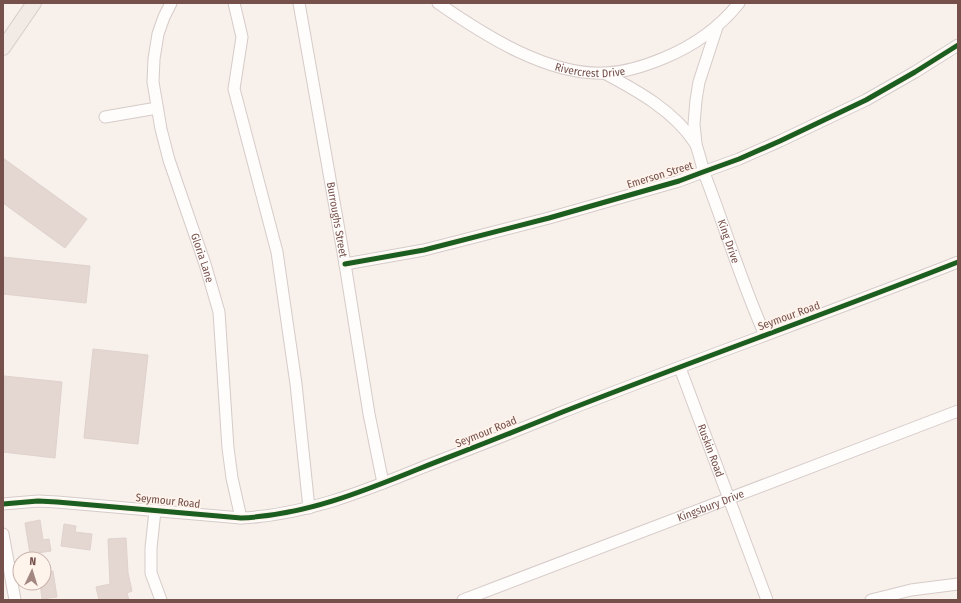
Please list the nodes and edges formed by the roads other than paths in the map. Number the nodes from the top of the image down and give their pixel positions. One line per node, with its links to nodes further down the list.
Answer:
1 (34, 3): 9 (main road)
2 (171, 3): 11 (street, Gloria Lane)
3 (234, 3): 23 (street)
4 (299, 3): 16 (street, Burroughs Street)
5 (438, 3): 10 (street, Rivercrest Drive)
6 (739, 3): 7 (street, Rivercrest Drive)
7 (717, 26): 10 (street, Rivercrest Drive); 13 (street, King Drive)
8 (958, 45): 14 (street, Emerson Street)
9 (3, 48)
10 (604, 73): 13 (street, King Drive)
11 (157, 108): 12 (street); 25 (street, Gloria Lane)
12 (105, 117)
13 (696, 145): 14 (street, King Drive)
14 (703, 172): 16 (street, Emerson Street); 17 (street, King Drive)
15 (958, 262): 17 (street, Seymour Road)
16 (345, 264): 20 (street, Burroughs Street)
17 (765, 335): 18 (street, Seymour Road)
18 (680, 368): 20 (street, Seymour Road); 21 (street, Ruskin Road)
19 (958, 411): 21 (street, Kingsbury Drive)
20 (383, 483): 23 (street, Seymour Road)
21 (729, 498): 30 (street, Kingsbury Drive); 31 (street, Ruskin Road)
22 (3, 504): 24 (street, Seymour Road)
23 (309, 508): 25 (street, Seymour Road)
24 (155, 510): 25 (street, Seymour Road); 29 (street)
25 (241, 518)
26 (3, 534): 28 (street)
27 (958, 584): 32 (street)
28 (15, 600)
29 (161, 600)
30 (463, 600)
31 (767, 600)
32 (871, 600)

